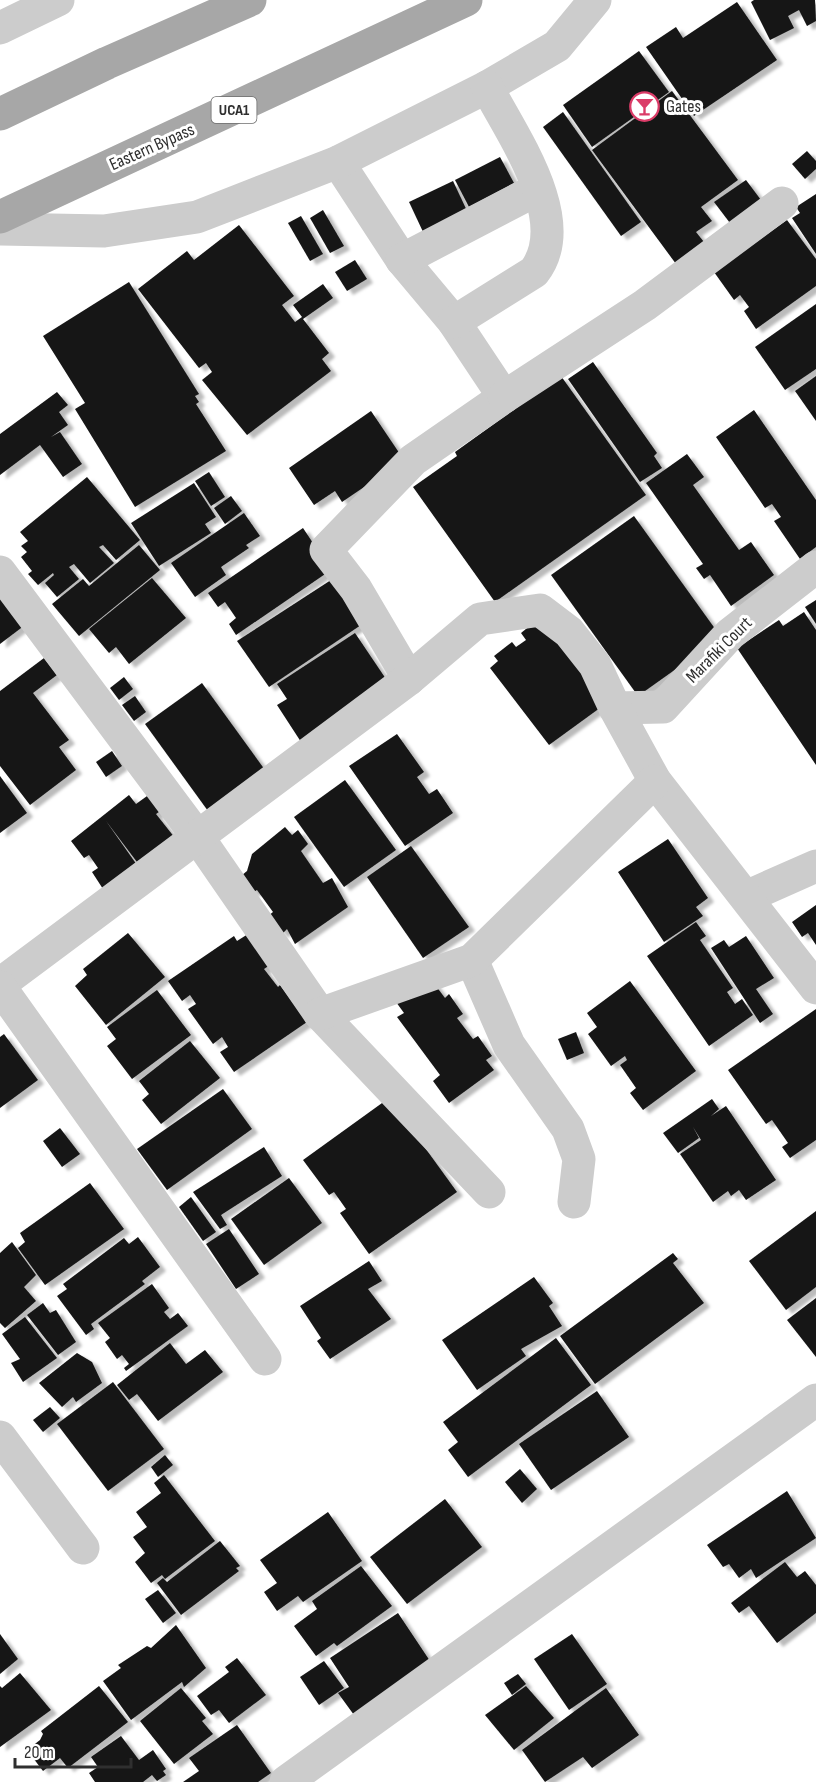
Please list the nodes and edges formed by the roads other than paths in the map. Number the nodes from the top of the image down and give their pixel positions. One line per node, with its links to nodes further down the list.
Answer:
1 (58, 0): 5 (street)
2 (250, 0): 7 (main road)
3 (466, 0): 11 (main road, Eastern Bypass / UCA1)
4 (595, 0): 6 (street)
5 (0, 28)
6 (487, 87): 8 (street); 9 (street)
7 (0, 114)
8 (338, 162): 12 (street); 13 (street)
9 (538, 189): 13 (street); 14 (street)
10 (782, 203): 15 (street)
11 (0, 217)
12 (0, 229)
13 (402, 260): 14 (street)
14 (454, 322): 15 (street)
15 (504, 397): 18 (street)
16 (816, 567): 19 (street, Marafiki Court)
17 (0, 572): 21 (street)
18 (409, 679): 19 (street); 21 (street)
19 (615, 708): 20 (street)
20 (655, 781): 23 (street); 24 (street)
21 (197, 836): 25 (street); 27 (street)
22 (816, 866): 23 (street)
23 (746, 897): 26 (street)
24 (472, 960): 27 (street); 29 (street)
25 (0, 985): 30 (street)
26 (816, 988)
27 (320, 1014): 28 (street)
28 (489, 1192)
29 (574, 1202)
30 (265, 1359)
31 (816, 1401): 34 (street)
32 (0, 1437): 33 (street)
33 (83, 1548)
34 (286, 1782)

